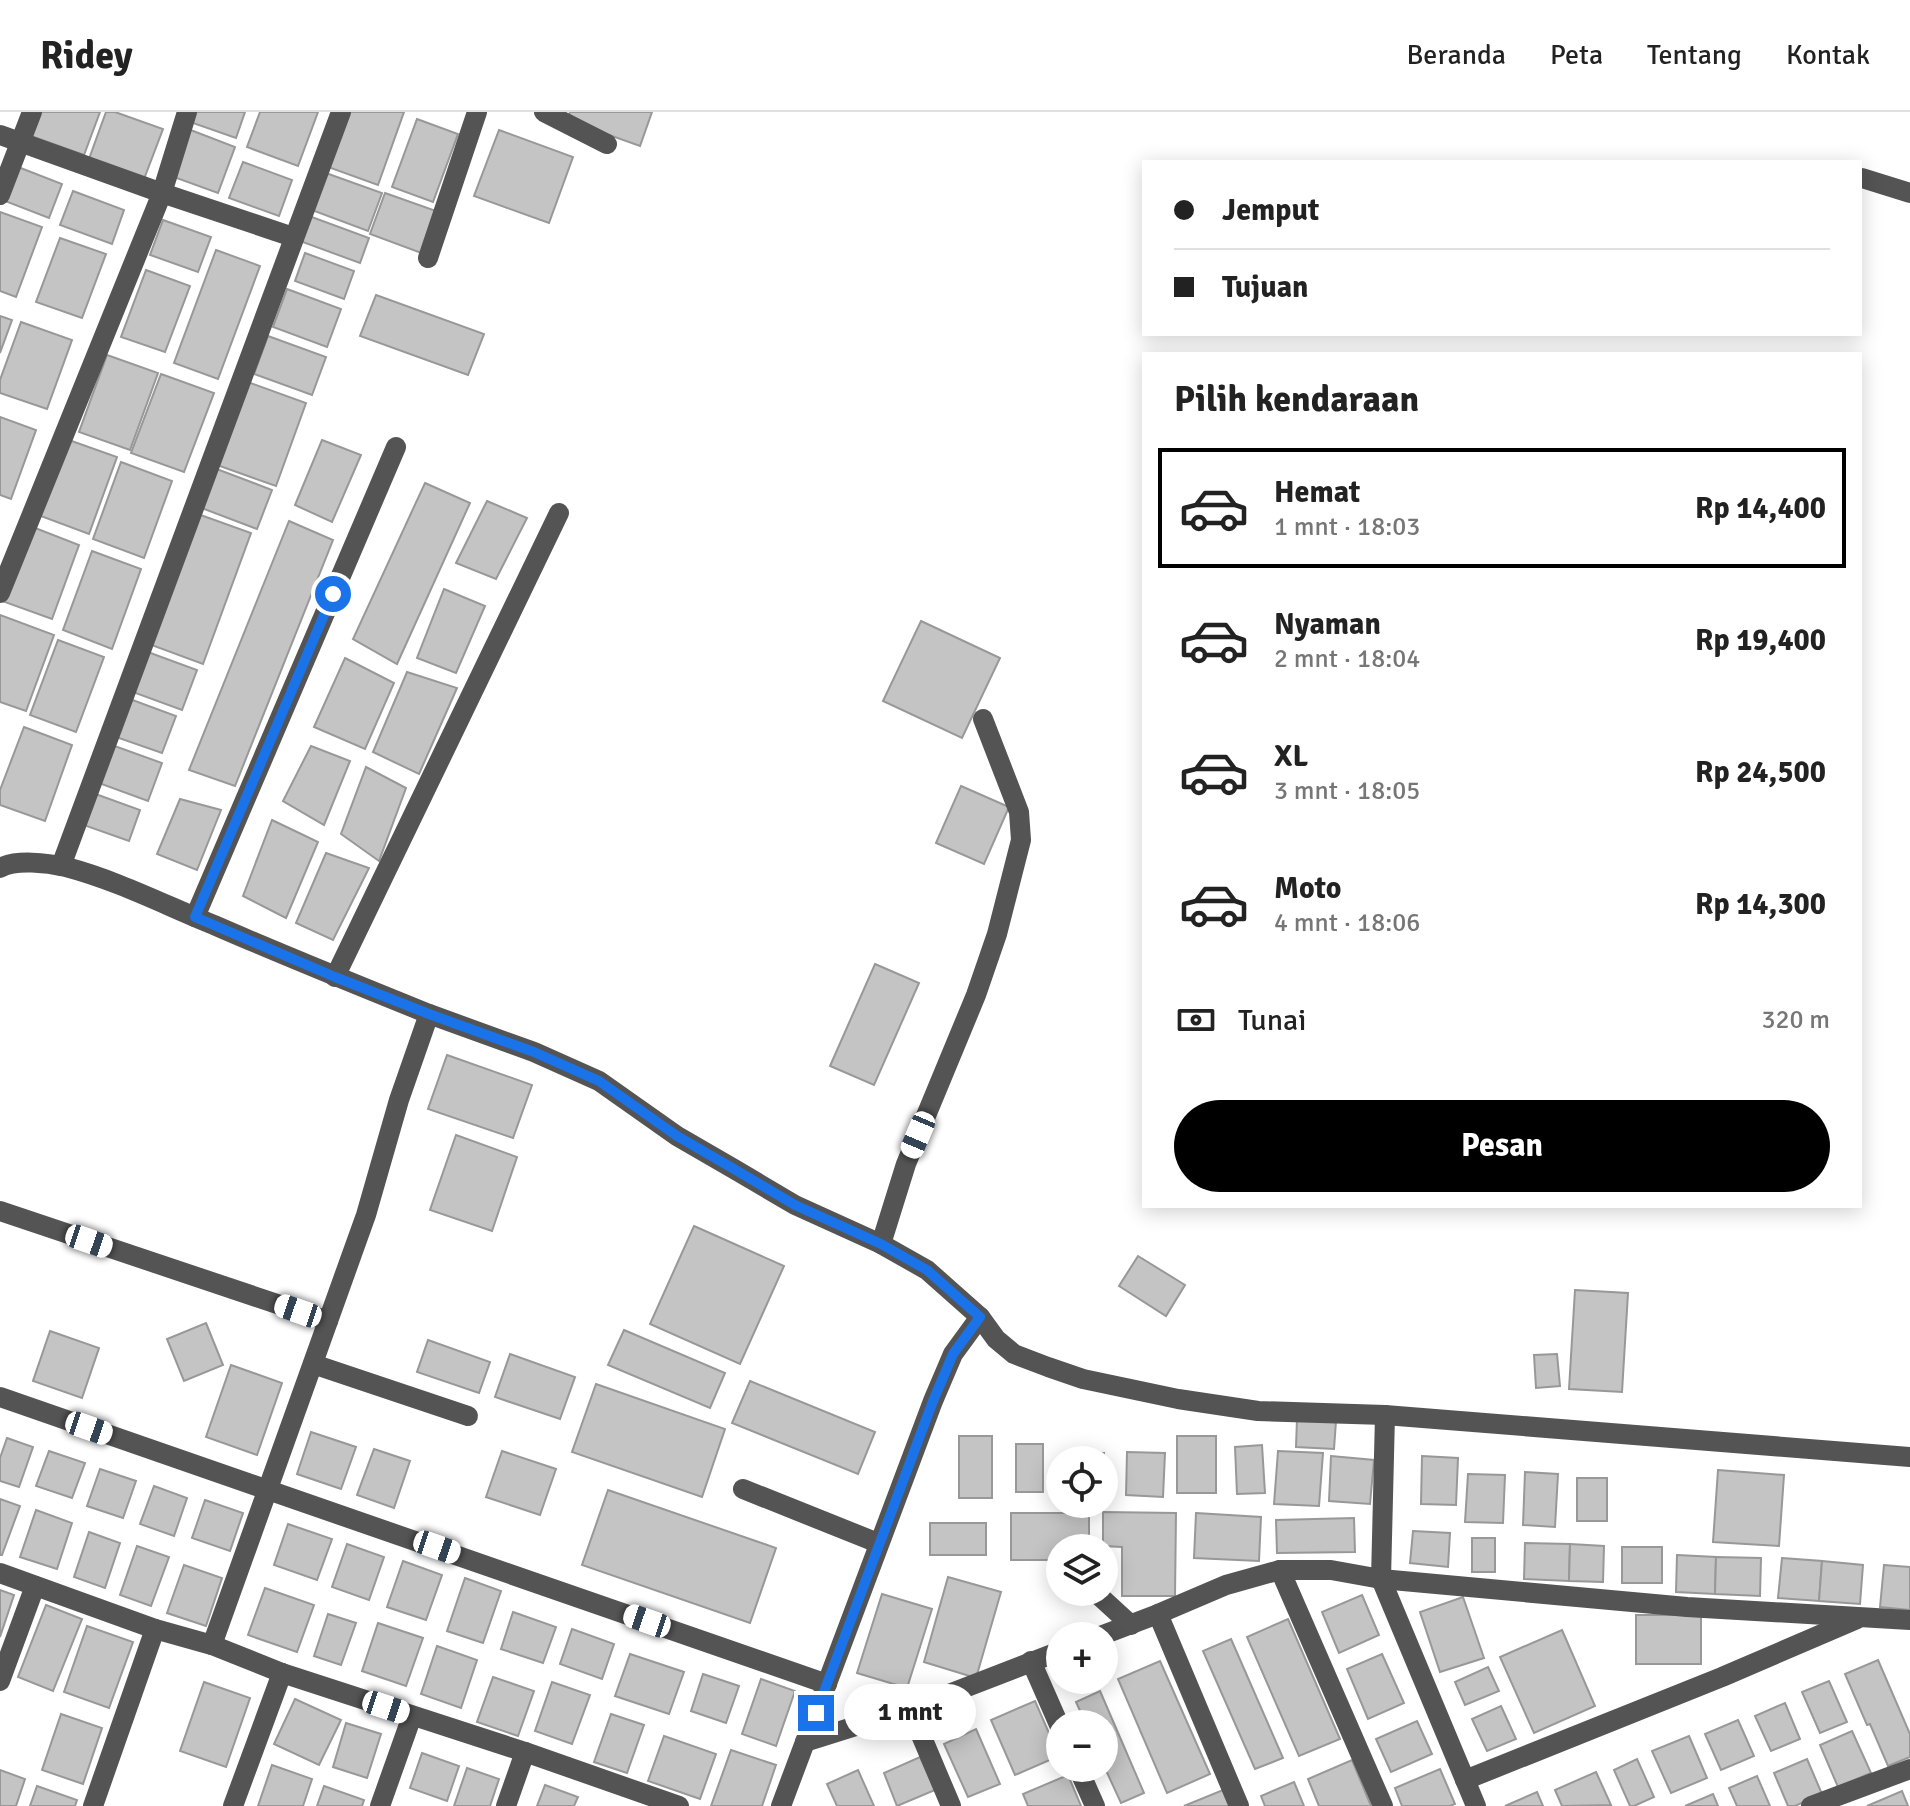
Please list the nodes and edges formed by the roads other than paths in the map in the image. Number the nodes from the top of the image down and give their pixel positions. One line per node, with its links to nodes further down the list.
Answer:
1 (32, 112): 7 (street)
2 (187, 112): 10 (street)
3 (341, 112): 13 (street)
4 (477, 112): 14 (street)
5 (544, 112): 8 (street)
6 (0, 135): 7 (street)
7 (21, 144): 10 (street); 12 (street)
8 (607, 144)
9 (1862, 178): 11 (street)
10 (162, 193): 13 (street); 17 (street)
11 (1910, 193)
12 (0, 195)
13 (293, 237): 19 (street)
14 (428, 258)
15 (396, 447): 21 (street)
16 (559, 513): 22 (street)
17 (0, 593)
18 (983, 719): 25 (street)
19 (61, 866): 20 (street); 21 (street)
20 (0, 868)
21 (195, 917): 22 (street)
22 (335, 977): 23 (street)
23 (429, 1014): 25 (street); 27 (street)
24 (0, 1211): 27 (street)
25 (881, 1244): 26 (street)
26 (980, 1317): 30 (street); 35 (street)
27 (328, 1321): 28 (street)
28 (313, 1364): 31 (street); 34 (street)
29 (0, 1397): 34 (street)
30 (1385, 1415): 32 (street); 38 (street)
31 (468, 1416)
32 (1910, 1457)
33 (743, 1489): 35 (street)
34 (267, 1491): 47 (street); 52 (street)
35 (878, 1543): 52 (street)
36 (1280, 1570): 38 (street); 41 (street); 71 (street)
37 (0, 1573): 39 (street)
38 (1381, 1579): 42 (street); 59 (street)
39 (35, 1586): 45 (street); 51 (street)
40 (1110, 1606): 44 (street)
41 (1158, 1614): 44 (street); 70 (street)
42 (1861, 1618): 43 (street); 59 (street)
43 (1910, 1620)
44 (1131, 1625): 46 (street)
45 (155, 1629): 47 (street); 63 (street)
46 (1118, 1630)
47 (212, 1645): 50 (street)
48 (1046, 1656): 49 (street)
49 (1031, 1661): 53 (street); 54 (street)
50 (282, 1673): 55 (street); 64 (street)
51 (0, 1681)
52 (827, 1684): 56 (street)
53 (910, 1709): 56 (street); 68 (street)
54 (1053, 1710)
55 (412, 1716): 57 (street); 65 (street)
56 (805, 1742): 62 (street)
57 (525, 1752): 61 (street); 66 (street)
58 (1909, 1773): 73 (street)
59 (1465, 1780): 72 (street)
60 (1084, 1782): 69 (street)
61 (642, 1800): 67 (street)
62 (786, 1803)
63 (93, 1806)
64 (233, 1806)
65 (380, 1806)
66 (506, 1806)
67 (679, 1806)
68 (951, 1806)
69 (1095, 1806)
70 (1239, 1806)
71 (1383, 1806)
72 (1476, 1806)
73 (1811, 1806)

